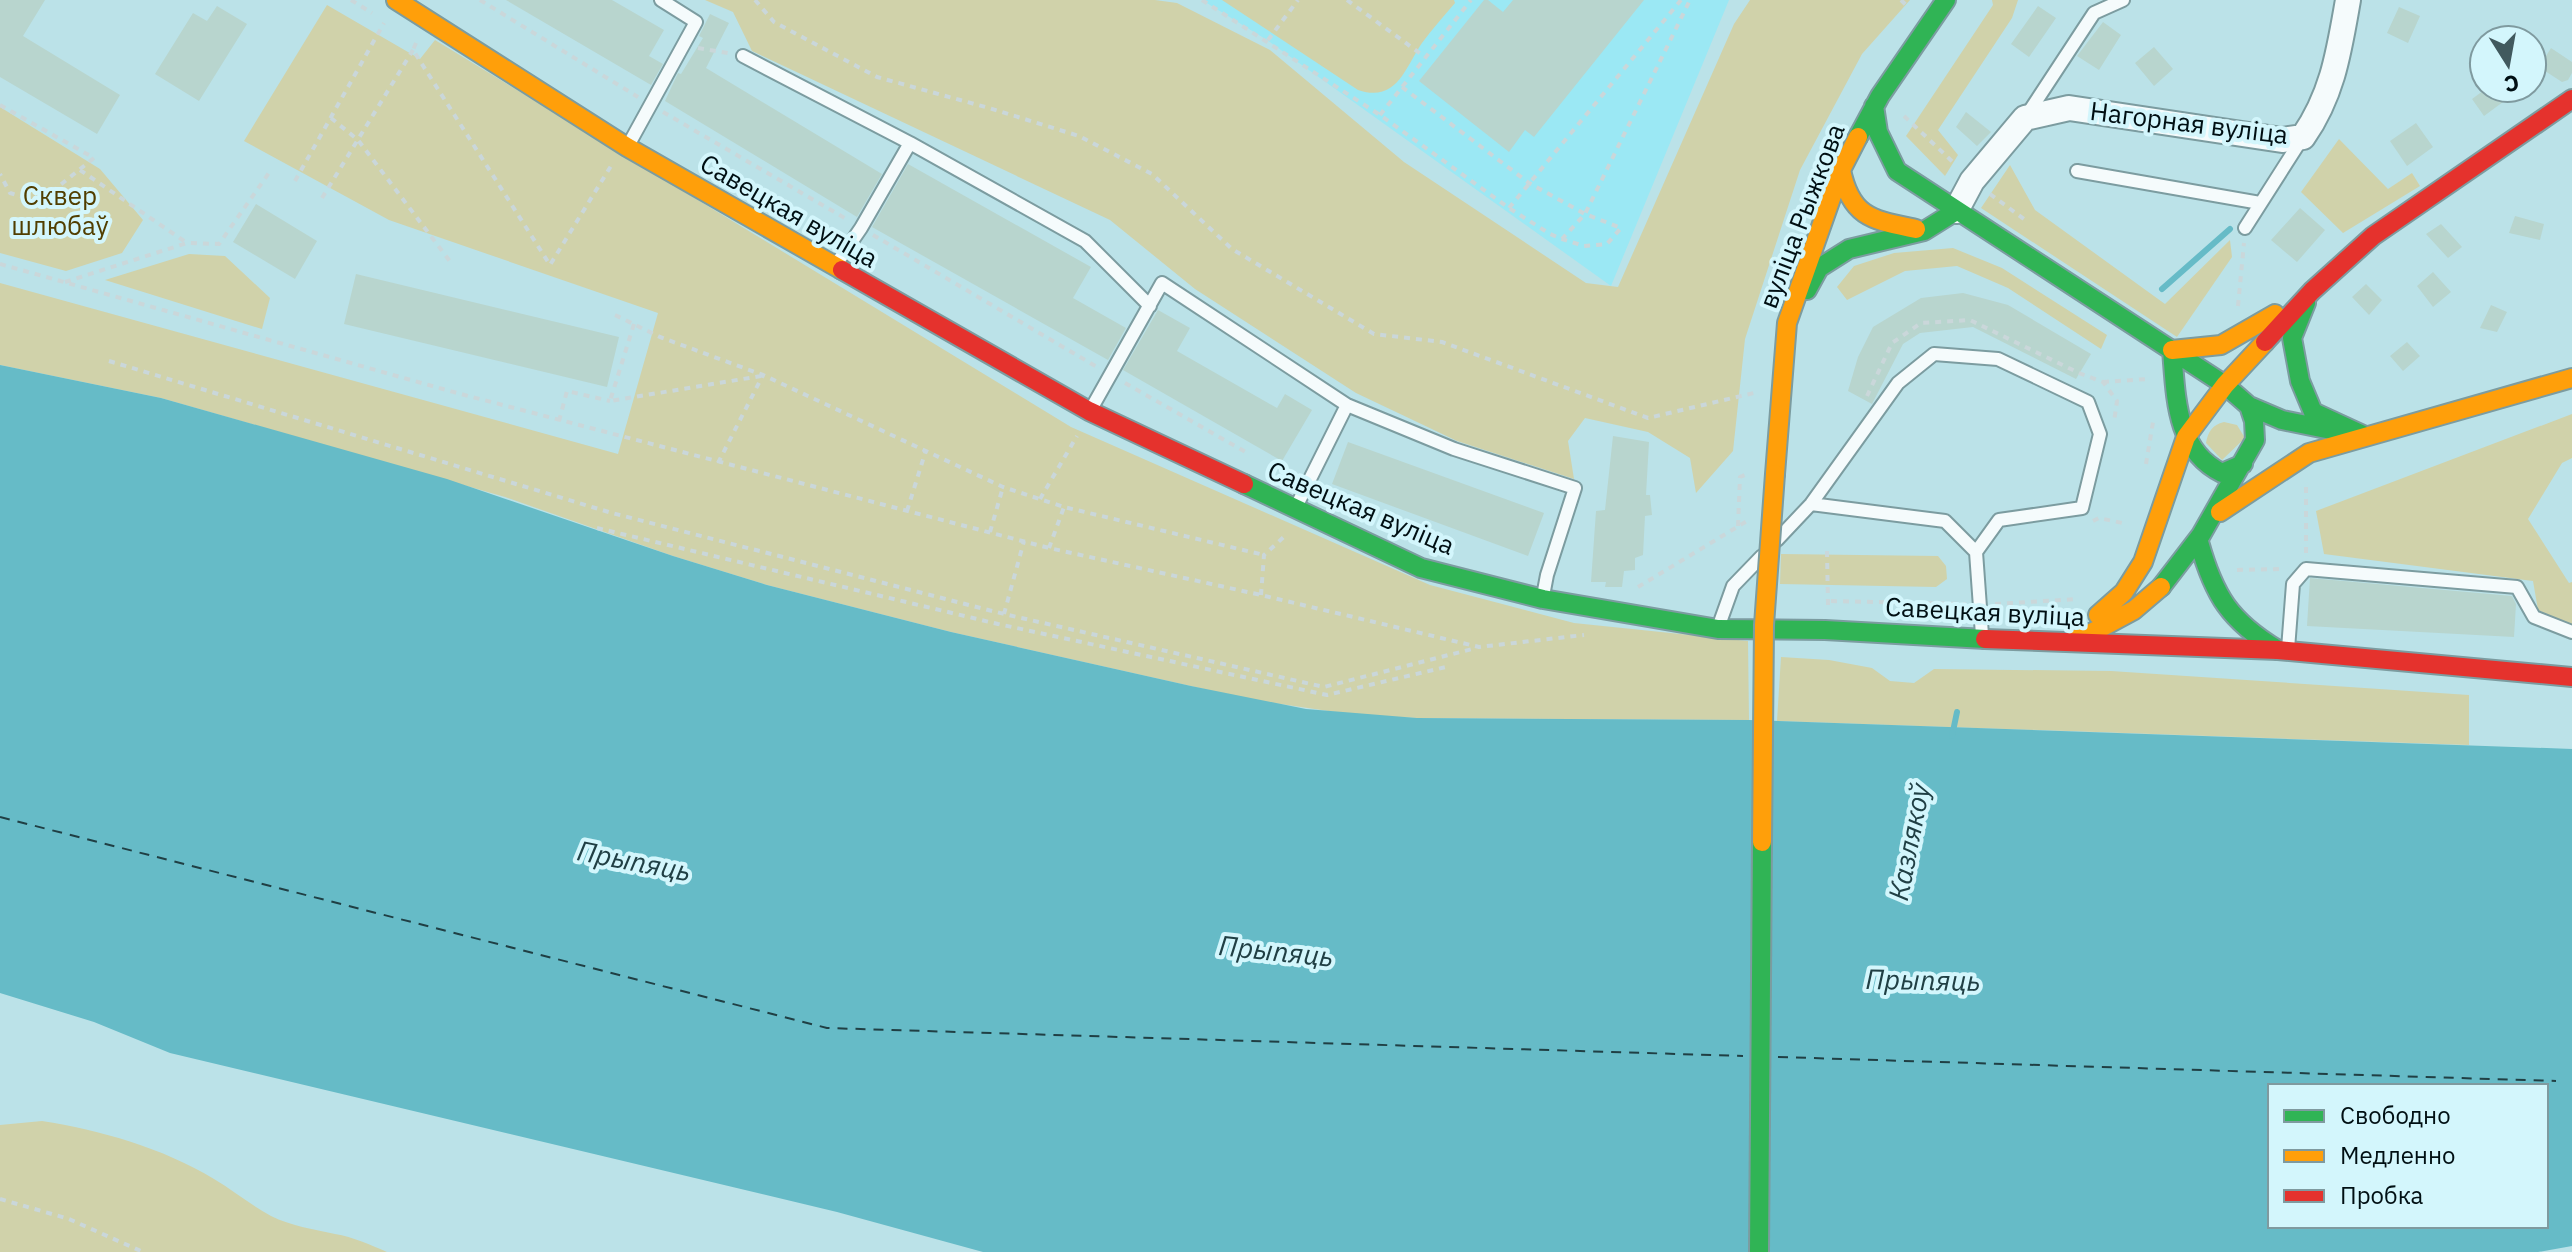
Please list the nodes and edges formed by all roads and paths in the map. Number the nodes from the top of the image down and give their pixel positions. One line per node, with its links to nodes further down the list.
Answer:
1 (396, 0): 32 (main road, Савецкая вуліца)
2 (480, 0): 24 (path)
3 (661, 0): 20 (lane)
4 (755, 0): 71 (path)
5 (1202, 0): 15 (path)
6 (1298, 0): 15 (path)
7 (1347, 0): 19 (path)
8 (1471, 0): 19 (path)
9 (1681, 0): 41 (path)
10 (1690, 0): 46 (path)
11 (1946, 0): 23 (main road, вуліца Рыжкова)
12 (2123, 0): 28 (lane)
13 (2348, 0): 29 (street, Нагорная вуліца)
14 (385, 21): 27 (path)
15 (1267, 40): 26 (path)
16 (417, 41): 17 (path)
17 (413, 50): 30 (path); 33 (path)
18 (743, 56): 20 (path); 31 (lane)
19 (1425, 57): 21 (path)
20 (668, 72): 24 (lane)
21 (1402, 87): 26 (path); 41 (path)
22 (2572, 99): 57 (main road)
23 (1877, 101): 36 (main road, вуліца Рыжкова); 40 (path); 45 (main road)
24 (651, 104): 32 (lane); 48 (path)
25 (0, 105): 34 (path)
26 (1380, 115): 44 (path)
27 (331, 118): 30 (path); 39 (path)
28 (2025, 118): 29 (street, Нагорная вуліца); 40 (street)
29 (2303, 137): 43 (lane)
30 (358, 140): 42 (path); 54 (path)
31 (910, 143): 48 (lane); 58 (lane)
32 (627, 147): 55 (main road, Савецкая вуліца)
33 (614, 162)
34 (79, 170): 38 (path); 52 (path)
35 (271, 170): 52 (path)
36 (1841, 170): 45 (main road); 50 (main road); 60 (main road, вуліца Рыжкова)
37 (2077, 171): 43 (lane)
38 (0, 174)
39 (295, 181)
40 (1972, 181): 45 (street); 47 (path)
41 (1529, 183): 44 (path); 46 (path)
42 (322, 198)
43 (2260, 203): 49 (lane)
44 (1509, 208): 51 (path)
45 (1956, 211): 50 (main road); 63 (main road)
46 (1585, 214): 51 (path); 51 (path)
47 (2035, 227)
48 (861, 228): 55 (lane); 66 (path)
49 (2245, 228): 62 (path)
50 (1924, 231): 60 (main road)
51 (1562, 239)
52 (187, 243): 56 (path)
53 (0, 264): 56 (path)
54 (452, 264)
55 (834, 267): 76 (main road, Савецкая вуліца)
56 (65, 282): 78 (path)
57 (2312, 291): 62 (main road); 70 (main road); 81 (main road)
58 (1150, 306): 66 (lane); 74 (lane)
59 (615, 315): 61 (path)
60 (1787, 323): 129 (main road, вуліца Рыжкова, bridge)
61 (634, 324): 65 (path); 73 (path)
62 (2242, 335): 63 (main road)
63 (2172, 350): 70 (main road); 82 (main road)
64 (109, 361): 116 (path)
65 (763, 375): 73 (path); 83 (path); 85 (path)
66 (1112, 375): 76 (lane); 84 (path)
67 (2153, 378): 69 (path)
68 (2572, 378): 81 (main road)
69 (2103, 382): 72 (path); 79 (path)
70 (2225, 385): 75 (main road); 82 (main road)
71 (1756, 392)
72 (1866, 400)
73 (610, 401): 78 (path)
74 (1347, 405): 95 (lane); 112 (lane)
75 (2249, 406): 81 (main road); 86 (main road)
76 (1089, 411): 95 (main road, Савецкая вуліца)
77 (2153, 420): 89 (path)
78 (559, 421): 85 (path)
79 (2112, 430)
80 (1077, 436): 91 (path)
81 (2365, 436): 98 (main road)
82 (2186, 437): 86 (main road); 107 (main road)
83 (926, 450): 90 (path); 96 (path)
84 (1255, 457)
85 (718, 463): 96 (path)
86 (2243, 464): 98 (main road)
87 (1753, 471): 109 (path)
88 (2305, 476): 108 (path)
89 (2144, 479)
90 (1003, 487): 91 (path); 101 (path)
91 (1040, 499): 94 (path)
92 (1811, 504): 105 (lane); 105 (lane); 117 (lane)
93 (2101, 504): 97 (path)
94 (1064, 507): 104 (path); 106 (path)
95 (1294, 510): 112 (main road, Савецкая вуліца)
96 (907, 511): 101 (path)
97 (2099, 518)
98 (2210, 520): 103 (main road)
99 (597, 528): 125 (path)
100 (1290, 531): 106 (path)
101 (990, 532): 102 (path)
102 (1024, 541): 104 (path); 116 (path)
103 (2199, 542): 115 (main road); 124 (main road)
104 (1049, 548): 110 (path)
105 (1976, 552): 114 (lane)
106 (1264, 555): 110 (path)
107 (2143, 562): 115 (main road); 121 (main road)
108 (2306, 569): 118 (lane); 124 (lane)
109 (1633, 588)
110 (1261, 595): 123 (path)
111 (2086, 598): 114 (path)
112 (1543, 599): 117 (main road, Савецкая вуліца)
113 (1828, 601): 114 (path)
114 (1980, 605): 120 (lane)
115 (2152, 613): 121 (main road); 122 (main road)
116 (1004, 614): 123 (path)
117 (1718, 629): 120 (main road, Савецкая вуліца)
118 (2572, 632)
119 (1594, 634): 123 (path)
120 (1983, 639): 121 (main road, Савецкая вуліца)
121 (2027, 642): 122 (main road, Савецкая вуліца)
122 (2182, 646): 124 (main road, Савецкая вуліца)
123 (1479, 647)
124 (2283, 650): 126 (main road, Савецкая вуліца)
125 (1450, 666)
126 (2572, 677)
127 (0, 1199): 128 (path)
128 (143, 1252)
129 (1759, 1252)

